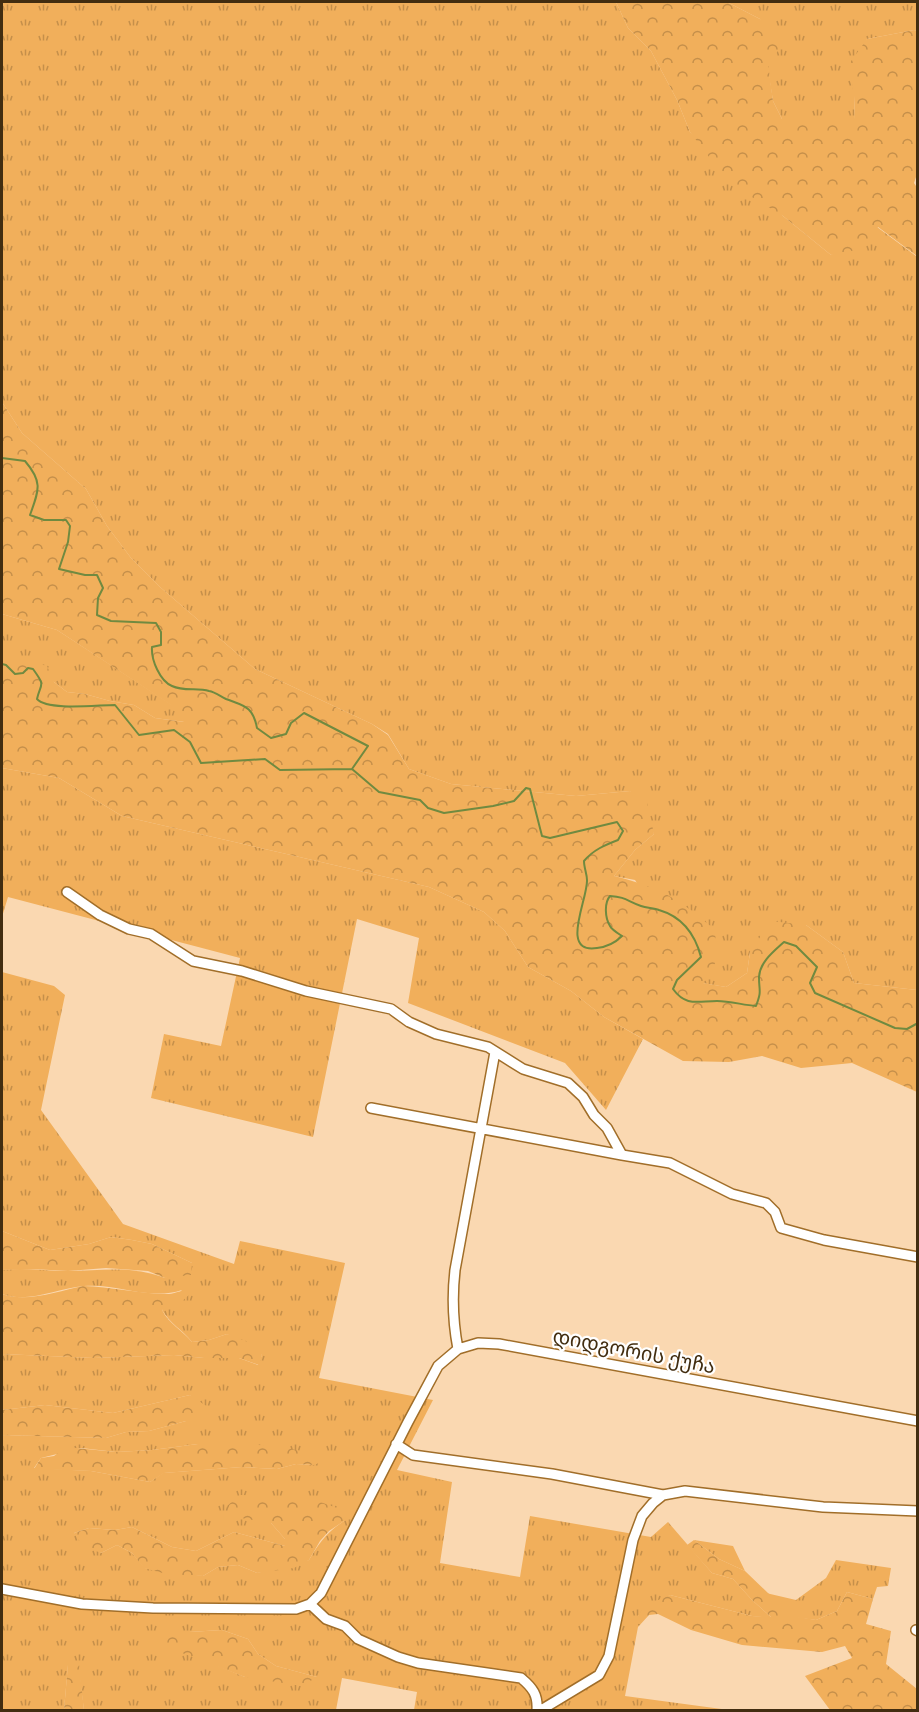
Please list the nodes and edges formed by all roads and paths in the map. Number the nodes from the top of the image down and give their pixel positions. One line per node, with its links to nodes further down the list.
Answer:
1 (67, 892): 2 (street)
2 (495, 1052): 4 (street); 5 (street)
3 (371, 1108): 4 (street)
4 (481, 1129): 5 (street); 7 (street)
5 (622, 1155): 6 (street)
6 (918, 1257)
7 (458, 1349): 8 (street, დიდგორის ქუჩა); 9 (street)
8 (918, 1421)
9 (396, 1444): 10 (street); 13 (street)
10 (663, 1495): 11 (street); 14 (street)
11 (918, 1511)
12 (2, 1589): 13 (street)
13 (310, 1604): 14 (street)
14 (539, 1710)

